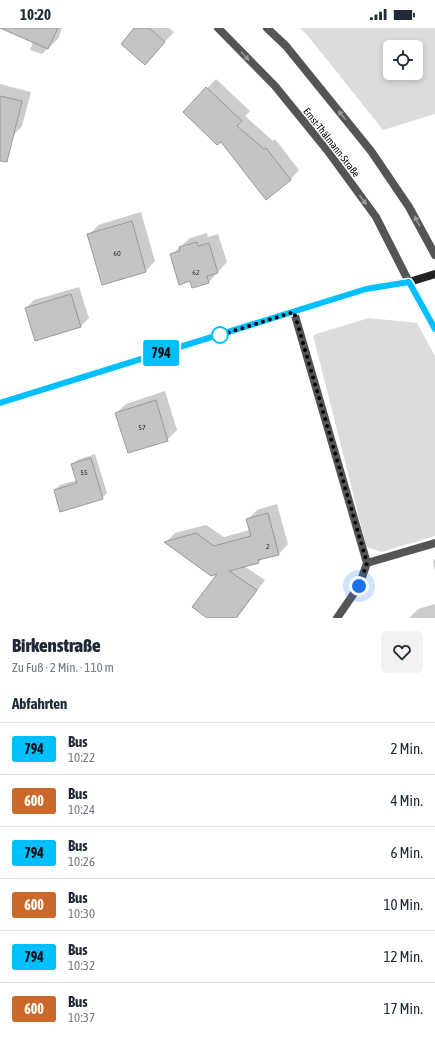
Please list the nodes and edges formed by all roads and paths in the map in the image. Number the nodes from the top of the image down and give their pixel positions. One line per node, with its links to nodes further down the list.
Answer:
1 (218, 28): 5 (street, Ernst-Thälmann-Straße, one-way to 5)
2 (267, 28): 3 (street, one-way to 2)
3 (435, 255)
4 (435, 274): 5 (street)
5 (409, 282): 6 (street); 7 (street)
6 (294, 312): 8 (street); 10 (street)
7 (435, 330)
8 (0, 403)
9 (435, 543): 10 (street)
10 (367, 563): 11 (street)
11 (337, 618)

